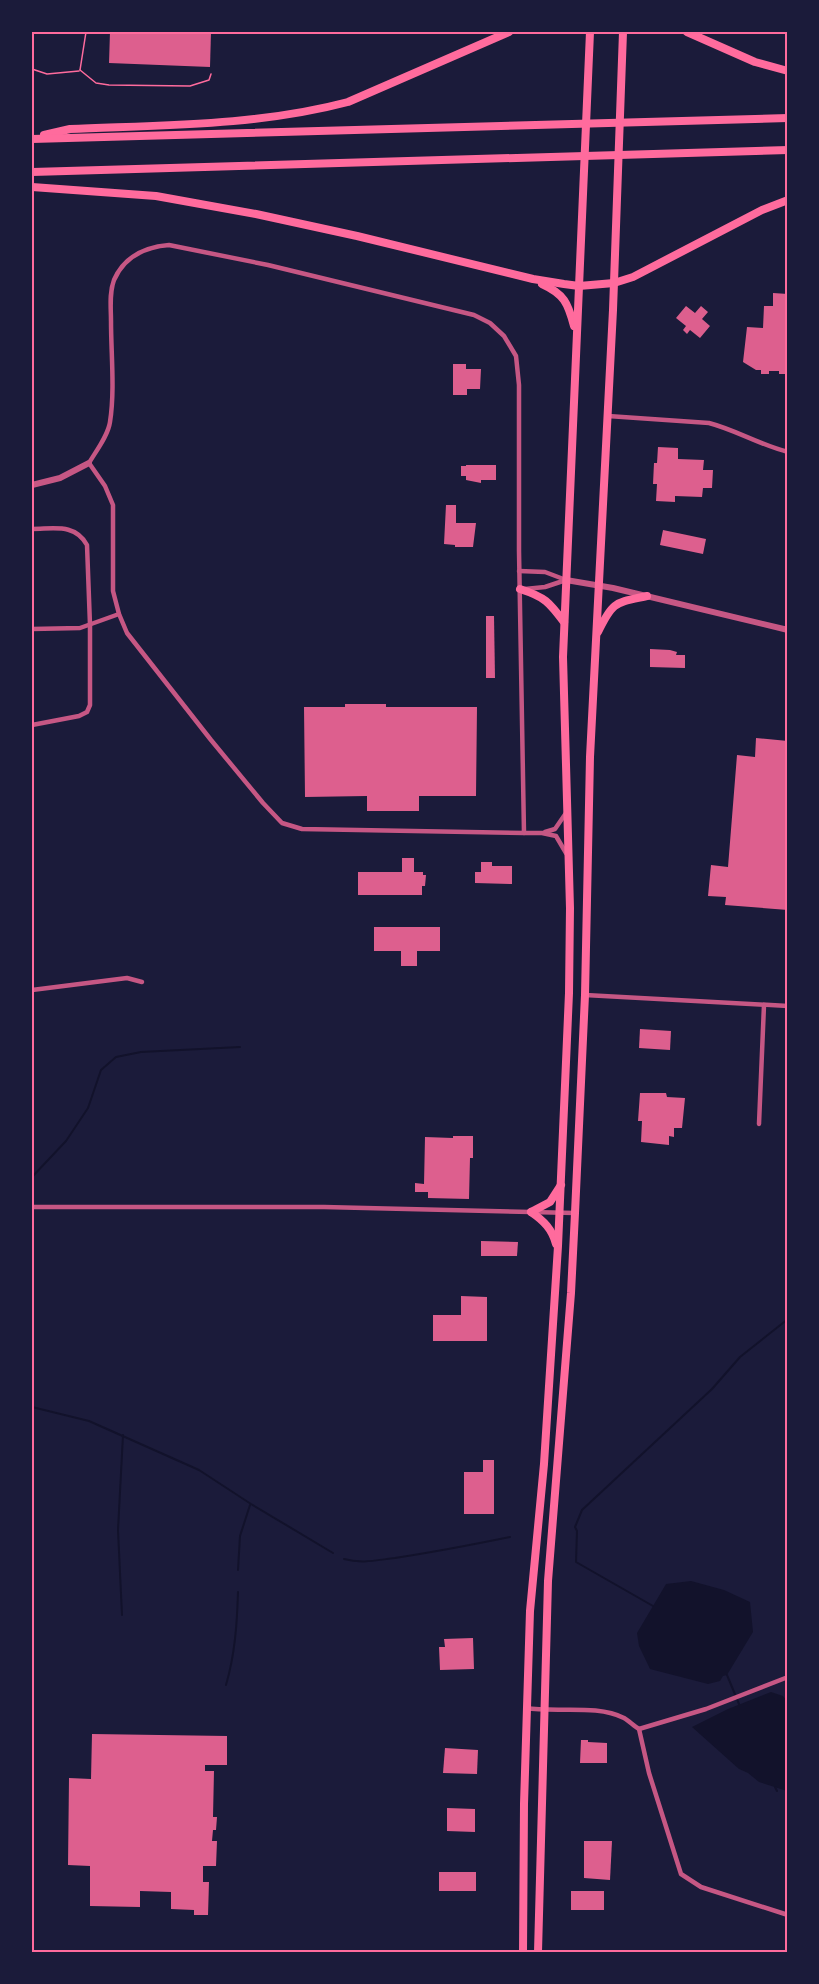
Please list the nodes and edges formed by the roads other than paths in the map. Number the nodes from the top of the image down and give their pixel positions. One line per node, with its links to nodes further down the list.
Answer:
1 (509, 32): 7 (highway)
2 (590, 32): 14 (highway)
3 (623, 32): 13 (highway)
4 (687, 32): 5 (highway)
5 (788, 71)
6 (788, 118): 7 (highway)
7 (32, 138)
8 (788, 150): 9 (highway)
9 (32, 172)
10 (32, 188): 12 (highway)
11 (788, 200): 13 (highway)
12 (533, 279): 14 (highway); 15 (highway)
13 (614, 283): 14 (highway); 16 (highway)
14 (579, 286): 15 (highway)
15 (577, 335): 22 (highway)
16 (608, 416): 17 (street); 23 (highway)
17 (788, 452)
18 (89, 463): 19 (street); 21 (street); 26 (street)
19 (32, 485)
20 (32, 529): 28 (street)
21 (519, 571): 22 (street); 24 (street)
22 (566, 580): 23 (street); 24 (street); 27 (highway)
23 (598, 585): 25 (street); 31 (highway)
24 (520, 589): 27 (highway); 34 (street)
25 (647, 596): 30 (street); 31 (highway)
26 (119, 614): 28 (street); 34 (street)
27 (564, 622): 33 (highway)
28 (90, 625): 29 (street); 32 (street)
29 (32, 629)
30 (788, 630)
31 (596, 635): 40 (highway)
32 (32, 725)
33 (567, 811): 35 (street); 36 (highway)
34 (524, 833): 35 (street)
35 (542, 833): 36 (street)
36 (568, 857): 39 (highway)
37 (142, 982): 38 (street)
38 (32, 990)
39 (569, 993): 40 (highway); 44 (highway)
40 (585, 995): 41 (street); 48 (highway)
41 (764, 1005): 42 (street); 43 (street)
42 (788, 1006)
43 (759, 1124)
44 (562, 1184): 46 (highway); 47 (highway)
45 (32, 1207): 46 (street)
46 (531, 1212): 47 (street); 49 (highway)
47 (560, 1212): 48 (street); 49 (highway)
48 (575, 1213): 52 (highway)
49 (558, 1251): 51 (highway)
50 (788, 1677): 53 (street)
51 (526, 1708): 52 (street); 55 (highway)
52 (543, 1711): 53 (street); 56 (highway)
53 (639, 1729): 54 (street)
54 (788, 1915)
55 (524, 1953)
56 (538, 1953)

